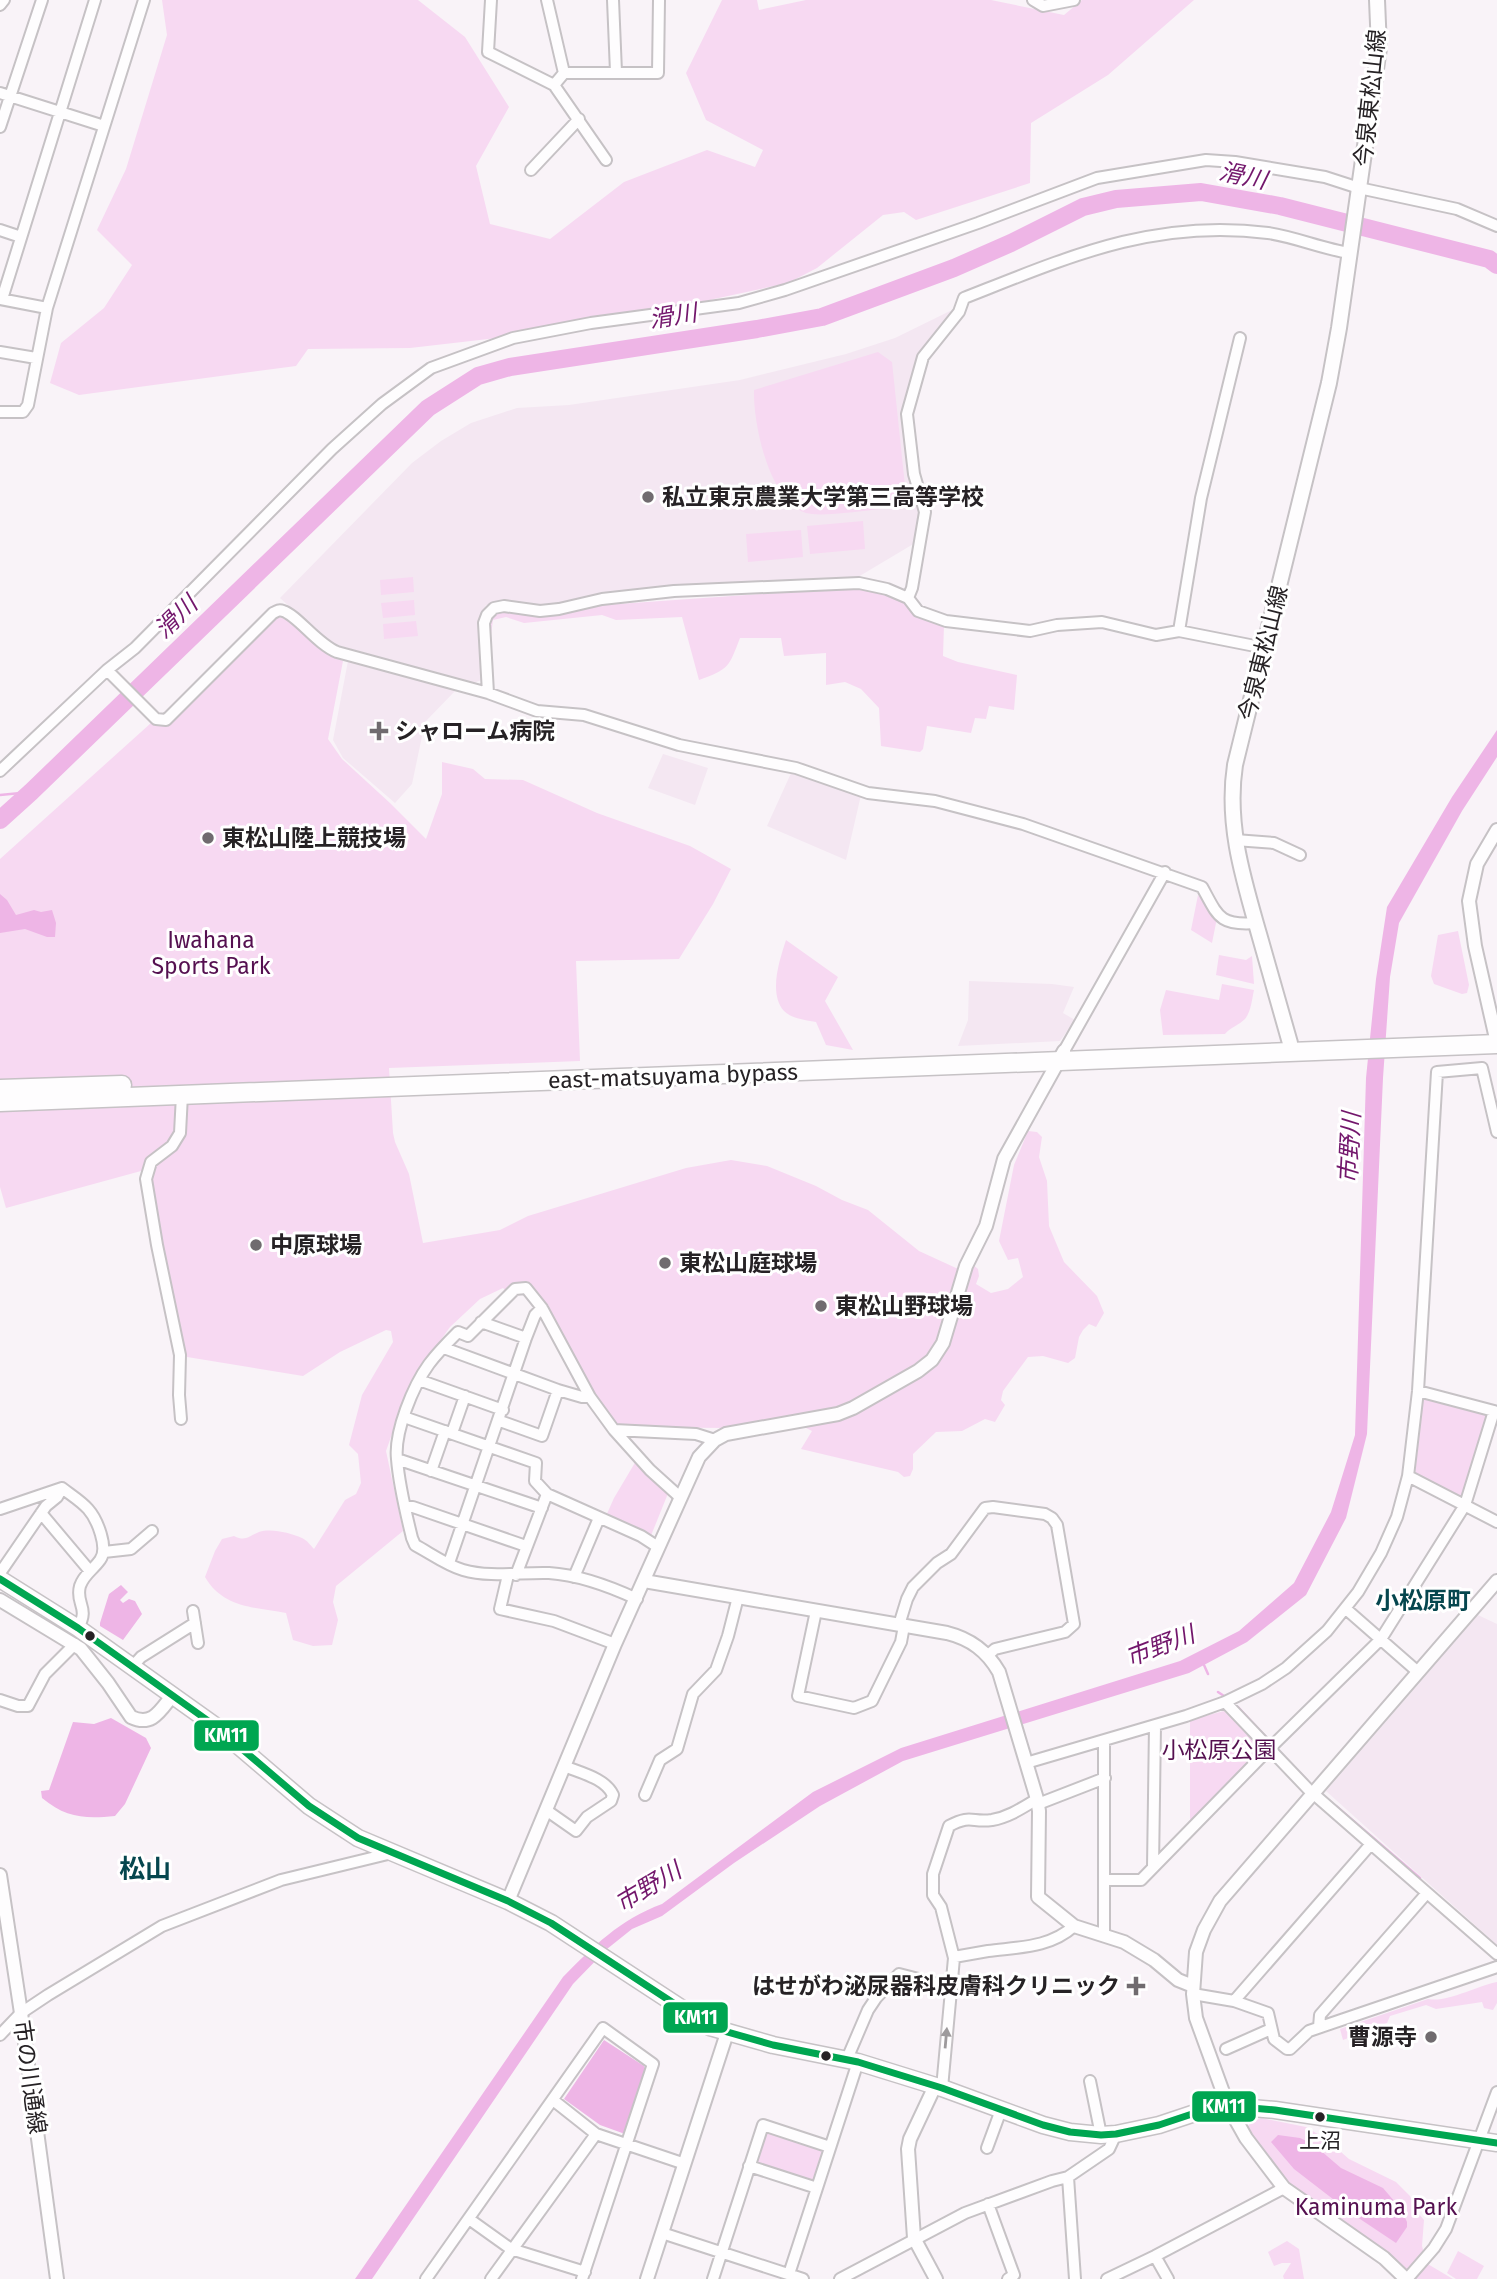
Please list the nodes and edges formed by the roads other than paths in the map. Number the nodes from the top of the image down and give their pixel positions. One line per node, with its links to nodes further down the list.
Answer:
1 (4, 0): 12 (street)
2 (42, 0): 16 (street)
3 (95, 0): 17 (street)
4 (144, 0): 19 (street)
5 (491, 0): 15 (street)
6 (547, 0): 14 (street)
7 (613, 0): 13 (street)
8 (659, 0): 13 (street)
9 (1033, 0): 10 (street)
10 (1074, 0)
11 (1377, 0): 23 (main road, 今泉東松山線)
12 (0, 5)
13 (616, 72): 14 (street)
14 (564, 73): 15 (street)
15 (554, 85): 18 (street)
16 (5, 95): 17 (street); 20 (street)
17 (60, 112): 19 (street); 26 (street)
18 (579, 119): 21 (street); 22 (street)
19 (104, 126): 29 (street)
20 (0, 127)
21 (606, 160)
22 (531, 170)
23 (1359, 192): 24 (street); 27 (main road, 今泉東松山線); 37 (street)
24 (1497, 226)
25 (0, 230): 26 (street)
26 (21, 237): 28 (street)
27 (1350, 253): 34 (street); 36 (main road, 今泉東松山線)
28 (1, 299): 29 (street)
29 (47, 307): 32 (street)
30 (1240, 338): 35 (street)
31 (0, 352): 32 (street)
32 (36, 358): 33 (street)
33 (0, 411)
34 (908, 598): 35 (street); 38 (street)
35 (1180, 631): 36 (street)
36 (1265, 648): 41 (main road, 今泉東松山線)
37 (111, 673): 38 (street); 39 (street)
38 (488, 693): 43 (street)
39 (0, 771)
40 (1497, 830): 45 (street)
41 (1235, 839): 42 (street); 44 (main road, 今泉東松山線)
42 (1300, 855)
43 (1165, 872): 44 (street); 47 (street)
44 (1256, 923): 46 (main road, 今泉東松山線)
45 (1496, 1039): 46 (highway, east-matsuyama bypass)
46 (1290, 1047): 47 (highway, east-matsuyama bypass)
47 (1061, 1056): 48 (highway, east-matsuyama bypass); 49 (highway, east-matsuyama bypass); 68 (street)
48 (0, 1089)
49 (182, 1095): 50 (highway, east-matsuyama bypass); 64 (street)
50 (0, 1102)
51 (1497, 1132): 59 (street)
52 (542, 1308): 53 (street); 54 (street); 61 (street)
53 (481, 1322): 54 (street); 55 (street)
54 (526, 1338): 56 (street)
55 (444, 1348): 56 (street); 57 (street)
56 (515, 1374): 58 (street); 62 (street)
57 (419, 1380): 60 (street); 63 (street)
58 (558, 1390): 61 (street); 65 (street)
59 (1418, 1391): 72 (street); 77 (street)
60 (465, 1396): 62 (street); 67 (street)
61 (590, 1397): 66 (street)
62 (503, 1409): 65 (street)
63 (404, 1417): 67 (street); 70 (street)
64 (181, 1419)
65 (500, 1421): 69 (street)
66 (614, 1430): 68 (street); 76 (street)
67 (448, 1432): 69 (street); 71 (street)
68 (715, 1440): 76 (street)
69 (490, 1448): 73 (street); 75 (street)
70 (397, 1459): 71 (street); 78 (street)
71 (431, 1471): 73 (street)
72 (1408, 1476): 77 (street); 100 (street)
73 (477, 1486): 79 (street); 84 (street)
74 (62, 1488): 80 (street); 81 (street); 88 (street)
75 (547, 1494): 79 (street); 82 (street)
76 (681, 1498): 87 (street)
77 (1465, 1505): 83 (street); 106 (street)
78 (405, 1507): 84 (street); 89 (street)
79 (542, 1508): 86 (street)
80 (0, 1509)
81 (41, 1513): 90 (street); 91 (street)
82 (599, 1518): 87 (street); 93 (street)
83 (1497, 1522)
84 (464, 1524): 86 (street); 89 (street)
85 (152, 1531): 88 (street)
86 (526, 1546): 92 (street)
87 (658, 1547): 95 (street)
88 (104, 1552): 90 (street)
89 (449, 1563): 92 (street)
90 (89, 1570): 105 (street)
91 (0, 1573)
92 (512, 1575): 93 (street); 108 (street)
93 (574, 1577): 98 (street)
94 (0, 1579): 105 (main road)
95 (644, 1581): 97 (street); 98 (street)
96 (1497, 1581): 111 (street)
97 (738, 1597): 102 (street); 122 (street)
98 (637, 1599): 108 (street)
99 (0, 1600): 105 (street)
100 (1346, 1609): 106 (street); 114 (street)
101 (193, 1611): 103 (street)
102 (816, 1611): 104 (street); 104 (street)
103 (195, 1623): 107 (street); 110 (street)
104 (901, 1625): 109 (street); 109 (street)
105 (76, 1636): 110 (main road); 112 (street); 113 (street)
106 (1381, 1639): 111 (street); 117 (street)
107 (198, 1643)
108 (615, 1644): 119 (street)
109 (988, 1655): 118 (street)
110 (132, 1667): 112 (main road)
111 (1418, 1672): 121 (street)
112 (172, 1696): 126 (main road)
113 (0, 1700)
114 (1225, 1702): 115 (street); 117 (street)
115 (1155, 1726): 116 (street); 127 (street)
116 (1104, 1741): 118 (street); 120 (street)
117 (1269, 1749): 121 (street); 127 (street)
118 (1027, 1763): 123 (street)
119 (564, 1766): 124 (street); 124 (street)
120 (1105, 1778): 123 (street); 129 (street)
121 (1313, 1793): 125 (street); 138 (street)
122 (645, 1795)
123 (1037, 1801): 132 (street); 135 (street)
124 (546, 1810): 131 (street)
125 (1371, 1844): 130 (street); 139 (street)
126 (392, 1853): 131 (main road); 140 (street)
127 (1153, 1867): 129 (street)
128 (0, 1875): 140 (street, 市の川通線)
129 (1104, 1880): 133 (street)
130 (1427, 1893): 134 (street); 141 (street)
131 (508, 1901): 143 (main road)
132 (1074, 1926): 133 (street); 135 (street)
133 (1104, 1934): 138 (street)
134 (1497, 1954)
135 (954, 1957): 137 (street)
136 (1497, 1966): 141 (street)
137 (950, 1987): 146 (street); 148 (street, one-way to 137)
138 (1193, 1990): 139 (street); 151 (street)
139 (1234, 2001): 142 (street)
140 (21, 2013): 144 (street); 175 (street, 市の川通線)
141 (1319, 2028): 142 (street)
142 (1271, 2029): 145 (street)
143 (727, 2033): 146 (main road); 160 (street)
144 (0, 2035)
145 (1226, 2049)
146 (853, 2061): 148 (main road); 158 (street)
147 (1090, 2081): 154 (street)
148 (939, 2087): 152 (main road); 168 (street)
149 (1497, 2092): 155 (street)
150 (553, 2100): 153 (street); 157 (street); 166 (street)
151 (1228, 2106): 154 (main road); 155 (main road); 164 (street)
152 (1002, 2109): 154 (main road); 159 (street)
153 (596, 2134): 157 (street); 169 (street)
154 (1108, 2135): 162 (street)
155 (1479, 2140): 156 (main road); 187 (street)
156 (1497, 2143)
157 (627, 2144): 160 (street); 173 (street)
158 (830, 2147): 161 (street); 163 (street)
159 (987, 2148)
160 (685, 2164): 167 (street)
161 (749, 2166): 163 (street); 170 (street)
162 (1068, 2177): 165 (street); 184 (street)
163 (817, 2188): 172 (street)
164 (1284, 2188): 171 (street); 187 (street)
165 (988, 2204): 168 (street); 183 (street)
166 (469, 2219): 169 (street); 176 (street)
167 (662, 2233): 170 (street); 178 (street)
168 (914, 2238): 174 (street); 182 (street)
169 (511, 2249): 173 (street); 177 (street)
170 (722, 2253): 172 (street); 179 (street)
171 (1155, 2256): 185 (street); 186 (street)
172 (789, 2274): 180 (street)
173 (583, 2275)
174 (854, 2277): 181 (street)
175 (57, 2279)
176 (426, 2279)
177 (491, 2279)
178 (647, 2279)
179 (713, 2279)
180 (803, 2279)
181 (840, 2279)
182 (936, 2279)
183 (1008, 2279)
184 (1075, 2279)
185 (1107, 2279)
186 (1168, 2279)
187 (1407, 2279)

